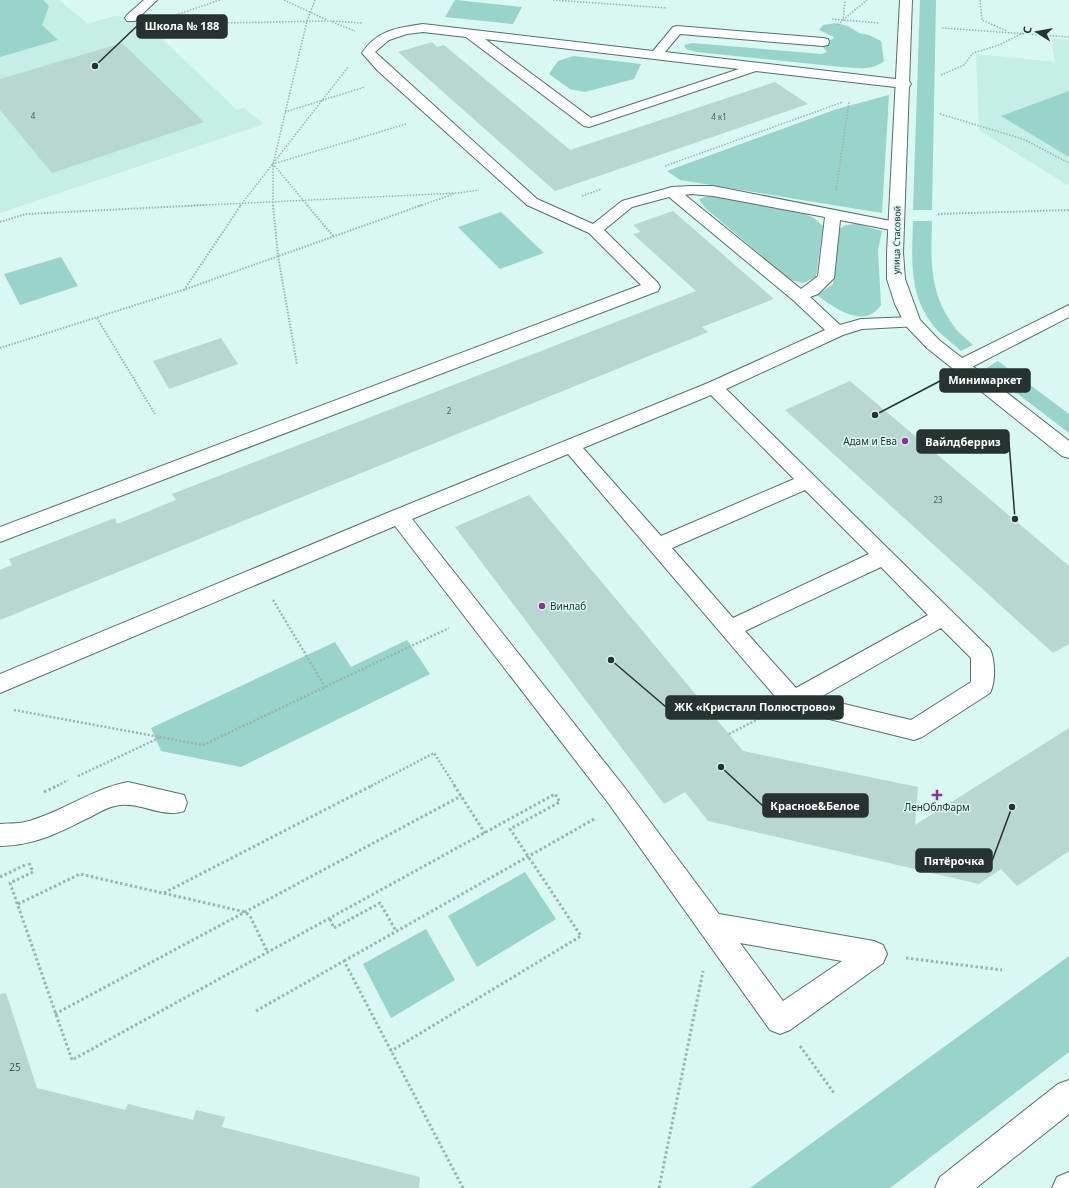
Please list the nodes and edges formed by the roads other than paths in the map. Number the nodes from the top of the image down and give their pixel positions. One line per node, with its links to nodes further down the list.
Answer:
1 (151, 0): 3 (lane)
2 (906, 0): 8 (street, улица Стасовой)
3 (131, 18)
4 (468, 32): 6 (lane); 7 (lane); 12 (lane)
5 (823, 42): 6 (lane)
6 (657, 54): 7 (lane)
7 (757, 67): 8 (lane)
8 (904, 84): 11 (street, улица Стасовой)
9 (672, 192): 10 (lane); 12 (lane); 13 (lane)
10 (833, 213): 11 (lane); 13 (lane)
11 (896, 226): 15 (street, улица Стасовой)
12 (595, 230): 23 (lane)
13 (799, 296): 16 (lane)
14 (1067, 312): 17 (lane)
15 (912, 322): 16 (lane); 17 (street, улица Стасовой)
16 (837, 331): 18 (lane)
17 (960, 366): 20 (street, улица Стасовой)
18 (714, 387): 19 (lane); 21 (lane)
19 (571, 446): 22 (lane); 24 (lane)
20 (1069, 450)
21 (809, 480): 24 (lane); 25 (lane)
22 (399, 516): 28 (lane); 32 (lane)
23 (0, 535)
24 (658, 546): 27 (lane)
25 (884, 556): 26 (lane); 27 (lane)
26 (944, 616): 29 (lane); 29 (lane)
27 (730, 629): 29 (lane)
28 (0, 684)
29 (793, 701)
30 (175, 803): 31 (lane)
31 (0, 835)
32 (712, 925): 32 (lane)
33 (1069, 1095): 34 (street)
34 (951, 1188)

